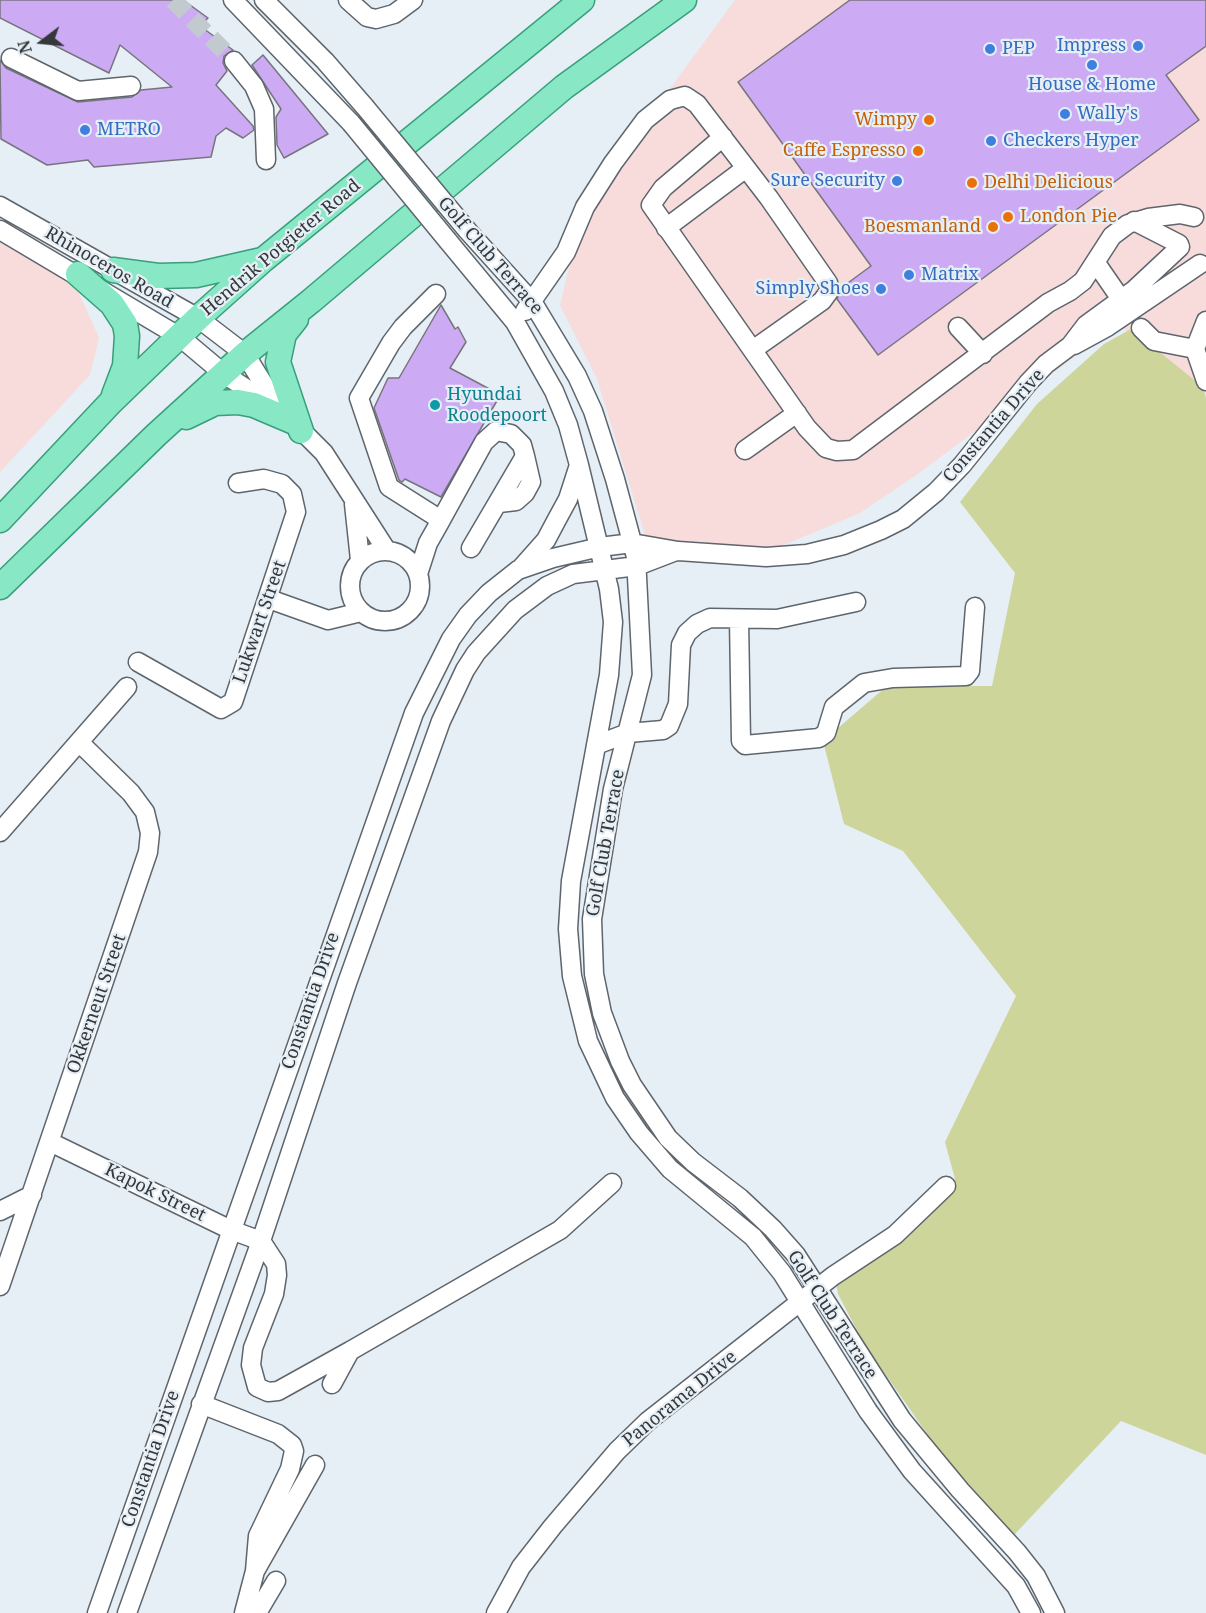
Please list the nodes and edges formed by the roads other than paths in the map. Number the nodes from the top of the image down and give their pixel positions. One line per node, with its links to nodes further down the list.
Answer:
1 (233, 0): 30 (street, Golf Club Terrace, bridge)
2 (264, 0): 27 (street, Golf Club Terrace, bridge)
3 (348, 0): 4 (street)
4 (413, 0)
5 (582, 0): 19 (main road, Hendrik Potgieter Road)
6 (684, 0): 26 (main road)
7 (11, 58): 9 (street)
8 (234, 61): 11 (street)
9 (131, 86)
10 (723, 137): 12 (street); 16 (street); 27 (street)
11 (266, 160)
12 (746, 168): 16 (street); 36 (street)
13 (0, 206): 22 (street, Rhinoceros Road)
14 (1200, 216): 15 (street); 18 (street, Constantia Drive)
15 (1134, 221): 18 (street); 20 (street)
16 (666, 228): 36 (street)
17 (0, 230): 23 (street, Rhinoceros Road)
18 (1180, 245): 21 (street); 34 (street, Constantia Drive)
19 (263, 260): 22 (main road); 28 (main road, Hendrik Potgieter Road)
20 (1096, 263): 24 (street); 38 (street)
21 (1203, 264): 34 (street, Constantia Drive)
22 (113, 270): 28 (street, Rhinoceros Road)
23 (78, 274): 33 (street, Rhinoceros Road); 41 (main road)
24 (1116, 292)
25 (436, 294): 50 (street)
26 (311, 302): 37 (main road); 43 (main road)
27 (533, 303): 30 (street); 52 (street, Golf Club Terrace)
28 (198, 318): 33 (main road, Hendrik Potgieter Road); 37 (street, Rhinoceros Road)
29 (1206, 321): 35 (street)
30 (515, 322): 46 (street, Golf Club Terrace)
31 (958, 327): 38 (street)
32 (1141, 328): 35 (street)
33 (180, 337): 39 (street, Rhinoceros Road); 41 (main road, Hendrik Potgieter Road)
34 (1070, 346): 55 (street, Constantia Drive)
35 (1195, 349): 40 (street)
36 (754, 350): 42 (street)
37 (245, 354): 39 (main road); 43 (street)
38 (983, 354): 42 (street)
39 (224, 374): 43 (street, Rhinoceros Road); 44 (main road)
40 (1206, 381)
41 (111, 402): 49 (main road, Hendrik Potgieter Road)
42 (797, 413): 45 (street)
43 (291, 421): 44 (main road); 48 (street)
44 (156, 435): 62 (main road)
45 (745, 450)
46 (579, 465): 54 (street, Golf Club Terrace); 60 (street)
47 (238, 483): 64 (street, Lukwart Street)
48 (354, 500): 56 (street); 57 (street)
49 (0, 519)
50 (441, 520): 51 (street); 53 (street)
51 (428, 543): 56 (street); 61 (street)
52 (632, 543): 54 (street, Constantia Drive); 55 (street, Constantia Drive); 58 (street, Golf Club Terrace)
53 (471, 548)
54 (600, 548): 59 (street, Golf Club Terrace); 60 (street, Constantia Drive)
55 (678, 551): 58 (street, Constantia Drive)
56 (395, 553): 57 (street); 61 (street)
57 (360, 560): 63 (street)
58 (637, 566): 59 (street, Constantia Drive); 73 (street, Golf Club Terrace)
59 (605, 568): 72 (street, Golf Club Terrace); 78 (street, Constantia Drive)
60 (518, 570): 77 (street, Constantia Drive)
61 (418, 574): 67 (street)
62 (0, 587)
63 (350, 592): 67 (street); 68 (street)
64 (269, 599): 68 (street); 70 (street, Lukwart Street)
65 (856, 602): 69 (street)
66 (975, 607): 69 (street)
67 (361, 612): 68 (street)
68 (315, 613)
69 (739, 620): 73 (street)
70 (138, 662)
71 (127, 687): 74 (street)
72 (603, 706): 73 (street); 75 (street, Golf Club Terrace)
73 (628, 733): 75 (street); 88 (street, Golf Club Terrace)
74 (79, 742): 76 (street); 80 (street, Okkerneut Street)
75 (596, 745): 89 (street, Golf Club Terrace)
76 (0, 832)
77 (326, 958): 78 (street); 79 (street, Constantia Drive)
78 (343, 996): 79 (street); 86 (street, Constantia Drive)
79 (310, 1003): 85 (street, Constantia Drive)
80 (50, 1142): 83 (street, Okkerneut Street); 85 (street, Kapok Street)
81 (612, 1183): 90 (street)
82 (946, 1186): 88 (street, Panorama Drive)
83 (32, 1195): 84 (street); 87 (street, Okkerneut Street)
84 (0, 1211)
85 (231, 1230): 86 (street, Kapok Street); 96 (street, Constantia Drive)
86 (261, 1241): 90 (street); 92 (street, Constantia Drive)
87 (0, 1286)
88 (818, 1289): 89 (street, Panorama Drive); 102 (street, Golf Club Terrace)
89 (801, 1304): 100 (street, Panorama Drive); 101 (street, Golf Club Terrace)
90 (350, 1351): 91 (street)
91 (332, 1384)
92 (201, 1404): 94 (street); 97 (street, Constantia Drive)
93 (315, 1465): 94 (street)
94 (255, 1571): 98 (street)
95 (276, 1581): 99 (street)
96 (97, 1613)
97 (127, 1613)
98 (244, 1613)
99 (257, 1613)
100 (496, 1613)
101 (1032, 1613)
102 (1055, 1613)

